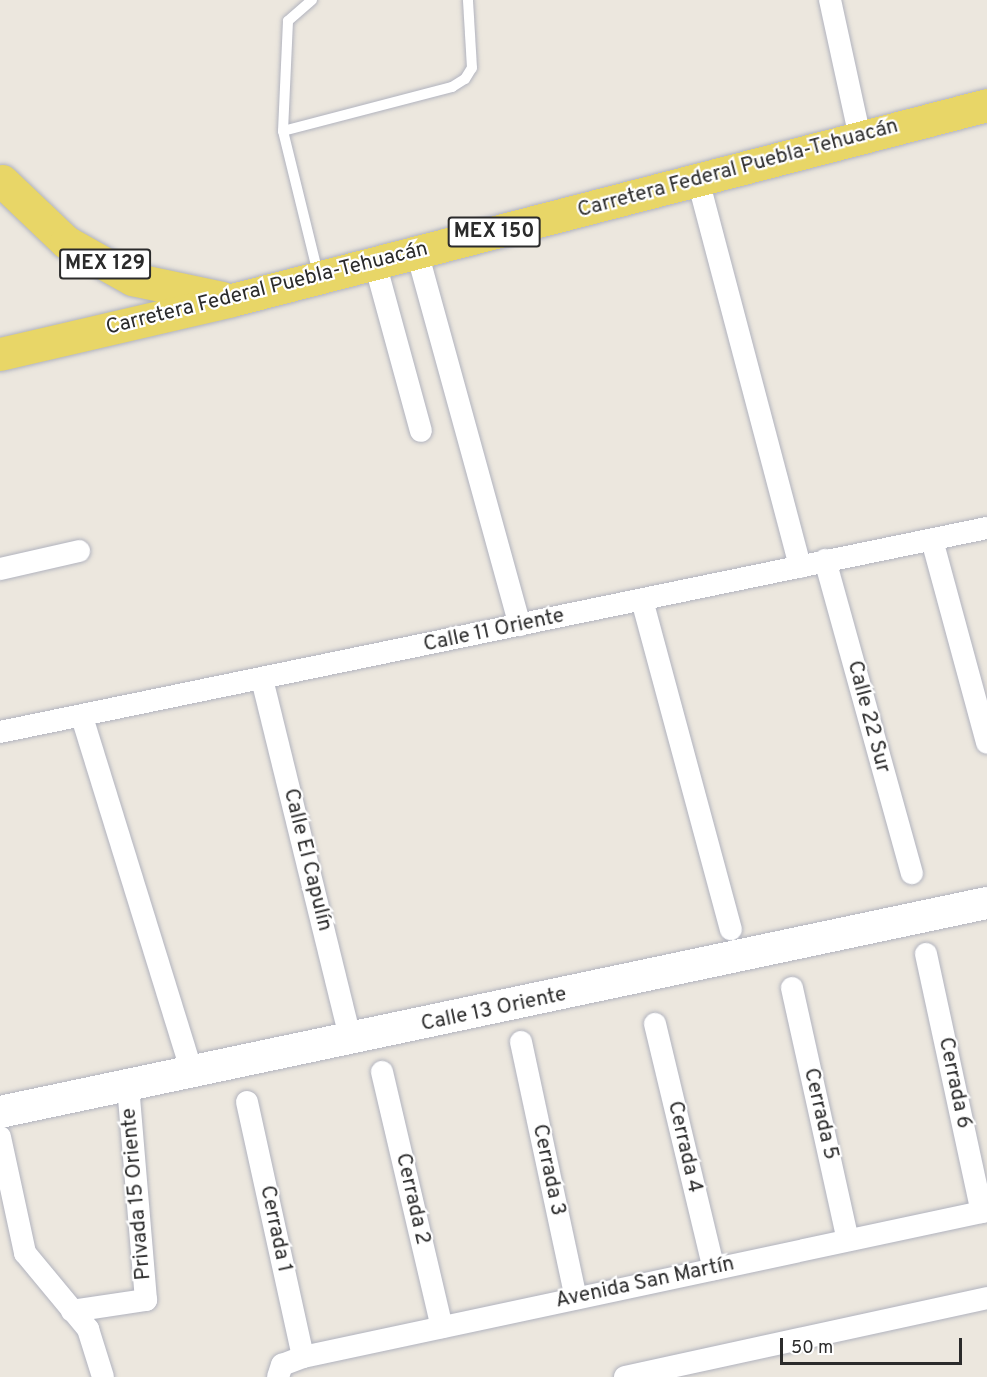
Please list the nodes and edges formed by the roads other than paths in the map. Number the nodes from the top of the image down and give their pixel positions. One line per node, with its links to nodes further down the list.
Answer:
1 (312, 0): 5 (lane)
2 (468, 0): 5 (lane)
3 (830, 0): 6 (street)
4 (987, 105): 6 (main road, Carretera Federal Puebla-Tehuacán / MEX 150)
5 (283, 131): 11 (lane)
6 (860, 138): 7 (main road, Carretera Federal Puebla-Tehuacán / MEX 150)
7 (698, 180): 9 (main road, Carretera Federal Puebla-Tehuacán / MEX 150); 19 (street)
8 (1, 181): 12 (main road, MEX 129)
9 (417, 252): 10 (main road, Carretera Federal Puebla-Tehuacán / MEX 150); 22 (street)
10 (375, 263): 11 (main road, Carretera Federal Puebla-Tehuacán / MEX 150); 14 (street)
11 (319, 278): 12 (main road, Carretera Federal Puebla-Tehuacán / MEX 150)
12 (232, 300): 13 (main road, Carretera Federal Puebla-Tehuacán / MEX 150)
13 (0, 354)
14 (421, 431)
15 (987, 528): 16 (street, Calle 11 Oriente)
16 (932, 540): 18 (street, Calle 11 Oriente); 26 (street)
17 (79, 551): 20 (street)
18 (825, 560): 19 (street, Calle 11 Oriente); 27 (street, Calle 22 Sur)
19 (800, 567): 21 (street, Calle 11 Oriente)
20 (0, 569)
21 (642, 600): 22 (street, Calle 11 Oriente); 29 (street)
22 (520, 625): 23 (street, Calle 11 Oriente)
23 (262, 679): 24 (street, Calle 11 Oriente); 33 (street, Calle El Capulín)
24 (82, 717): 25 (street, Calle 11 Oriente); 36 (street)
25 (0, 732)
26 (987, 742)
27 (912, 873)
28 (987, 903): 33 (street, Calle 13 Oriente)
29 (731, 929)
30 (926, 954): 41 (street, Cerrada 6)
31 (792, 988): 42 (street, Cerrada 5)
32 (655, 1024): 43 (street, Cerrada 4)
33 (351, 1041): 36 (street, Calle 13 Oriente)
34 (521, 1042): 44 (street, Cerrada 3)
35 (382, 1072): 47 (street, Cerrada 2)
36 (193, 1075): 37 (street, Calle 13 Oriente)
37 (128, 1087): 39 (street, Calle 13 Oriente); 46 (street, Privada 15 Oriente)
38 (247, 1102): 48 (street, Cerrada 1)
39 (0, 1112)
40 (0, 1137): 46 (street)
41 (985, 1211): 42 (street, Avenida San Martín)
42 (848, 1240): 43 (street, Avenida San Martín)
43 (714, 1269): 44 (street, Avenida San Martín)
44 (576, 1298): 47 (street, Avenida San Martín)
45 (987, 1298): 51 (street)
46 (72, 1311): 49 (street)
47 (442, 1327): 48 (street, Avenida San Martín)
48 (303, 1357): 50 (street)
49 (103, 1377)
50 (278, 1377)
51 (624, 1377)

